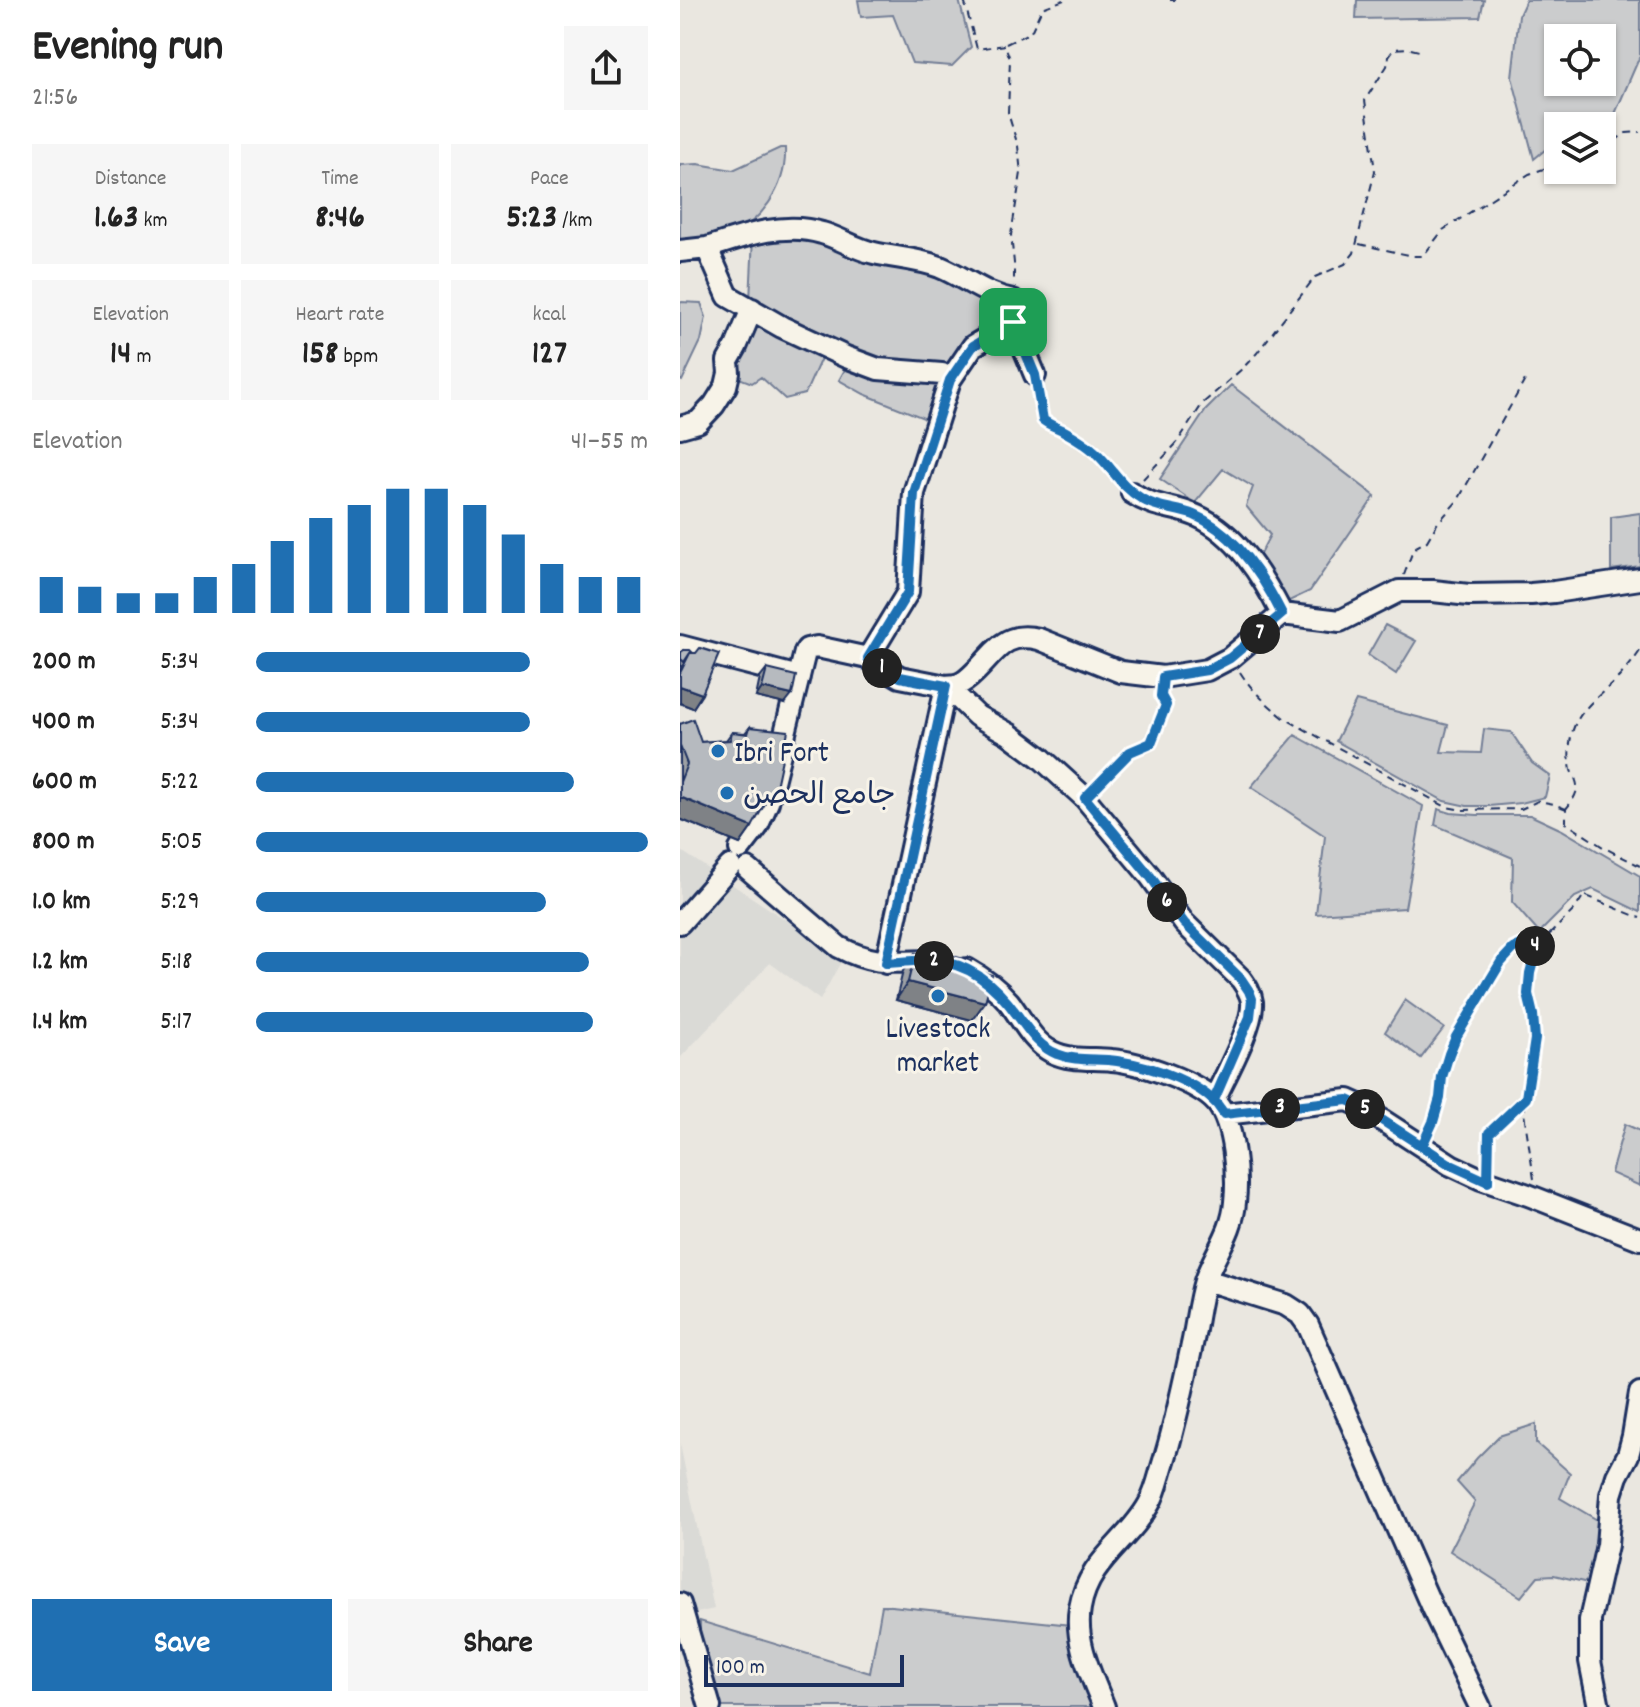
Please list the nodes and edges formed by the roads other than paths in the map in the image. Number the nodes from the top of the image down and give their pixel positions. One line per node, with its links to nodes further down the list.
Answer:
1 (707, 248): 2 (street); 3 (street); 4 (street)
2 (680, 251)
3 (752, 309): 6 (street); 7 (street)
4 (1013, 322): 5 (street); 6 (street)
5 (1035, 375)
6 (950, 380): 12 (street)
7 (680, 427)
8 (1132, 493): 10 (street)
9 (1640, 579): 10 (street)
10 (1282, 614): 14 (street)
11 (680, 646): 13 (street)
12 (868, 658): 13 (street); 14 (street)
13 (799, 677): 15 (street)
14 (946, 686): 17 (street); 18 (street)
15 (742, 860): 16 (street); 17 (street)
16 (680, 923)
17 (886, 963): 18 (street)
18 (1219, 1107): 19 (street); 20 (street)
19 (1640, 1239)
20 (1206, 1280): 24 (street); 25 (street)
21 (1640, 1393): 26 (street)
22 (680, 1604): 23 (street)
23 (710, 1707)
24 (1104, 1707)
25 (1480, 1707)
26 (1599, 1707)

